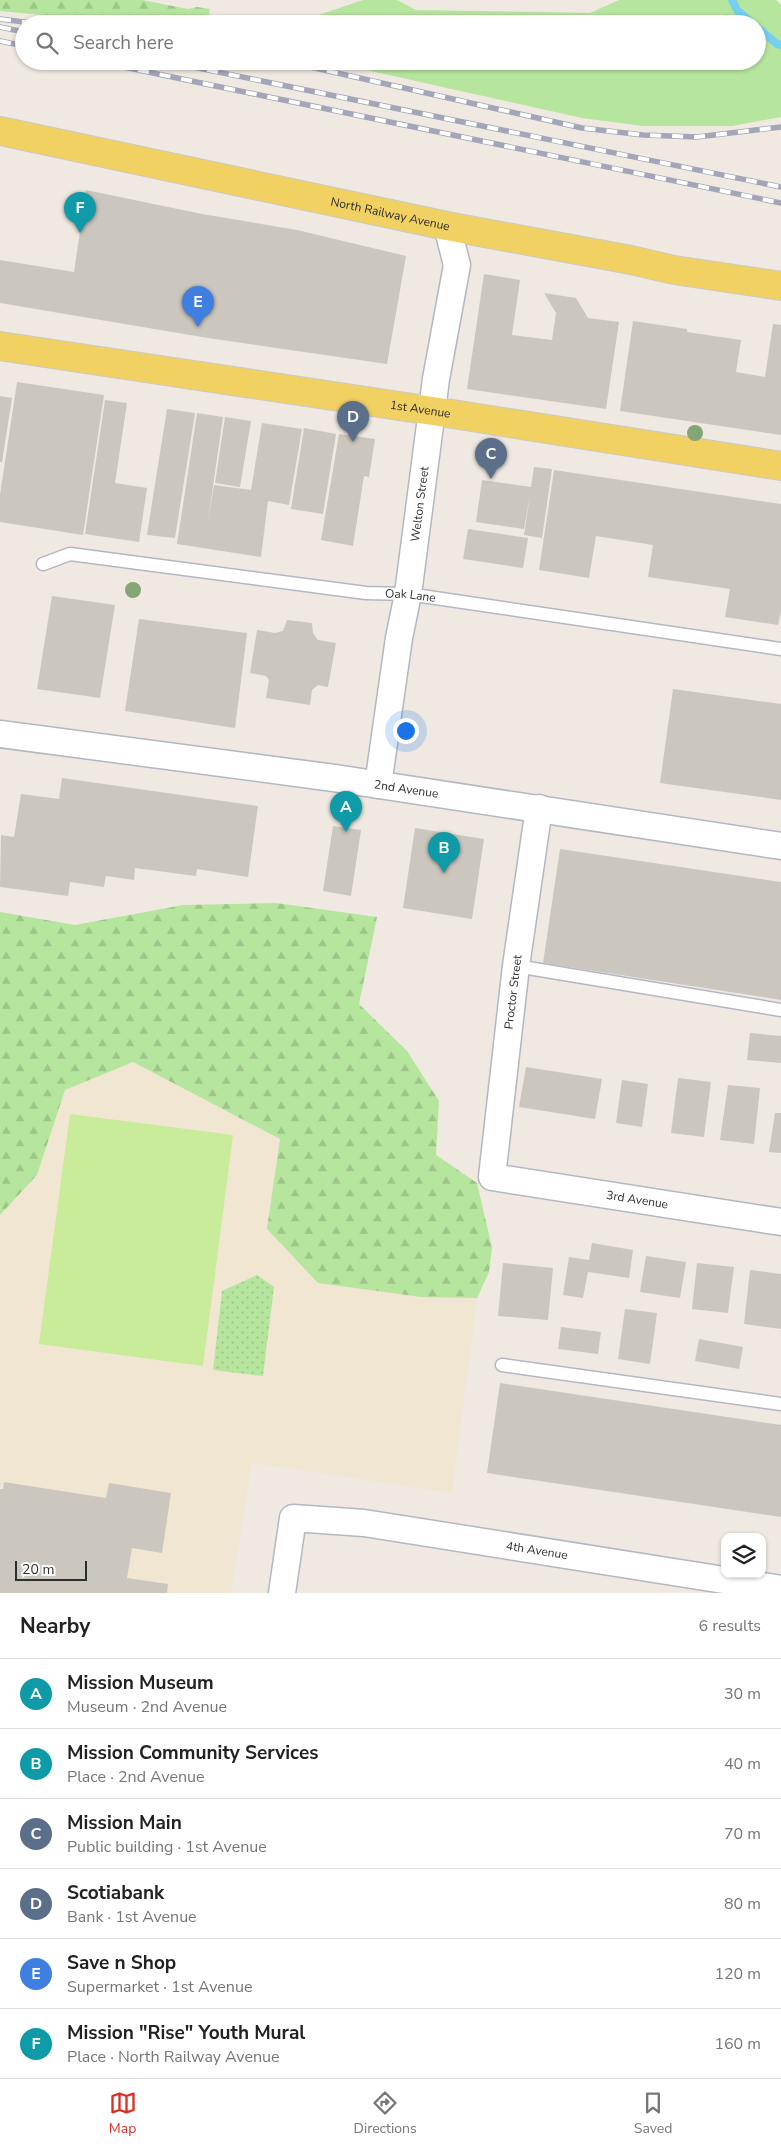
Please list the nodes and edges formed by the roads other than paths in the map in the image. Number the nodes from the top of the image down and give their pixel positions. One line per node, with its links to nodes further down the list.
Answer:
1 (0, 131): 2 (main road, North Railway Avenue)
2 (446, 226): 3 (main road, North Railway Avenue); 5 (street, Welton Street)
3 (781, 286)
4 (0, 346): 5 (main road, 1st Avenue)
5 (432, 411): 6 (main road, 1st Avenue); 8 (street, Welton Street)
6 (781, 466)
7 (42, 564): 8 (lane, Oak Lane)
8 (408, 594): 9 (lane, Oak Lane); 11 (street, Welton Street)
9 (781, 649)
10 (0, 734): 11 (street, 2nd Avenue)
11 (378, 785): 12 (street, 2nd Avenue)
12 (539, 808): 13 (street, 2nd Avenue); 14 (street, Proctor Street)
13 (781, 846)
14 (516, 966): 15 (lane); 16 (street, Proctor Street)
15 (781, 1010)
16 (492, 1177): 17 (street, 3rd Avenue)
17 (781, 1222)
18 (502, 1365): 19 (lane)
19 (781, 1404)
20 (781, 1589): 21 (street, 4th Avenue)
21 (282, 1593)

